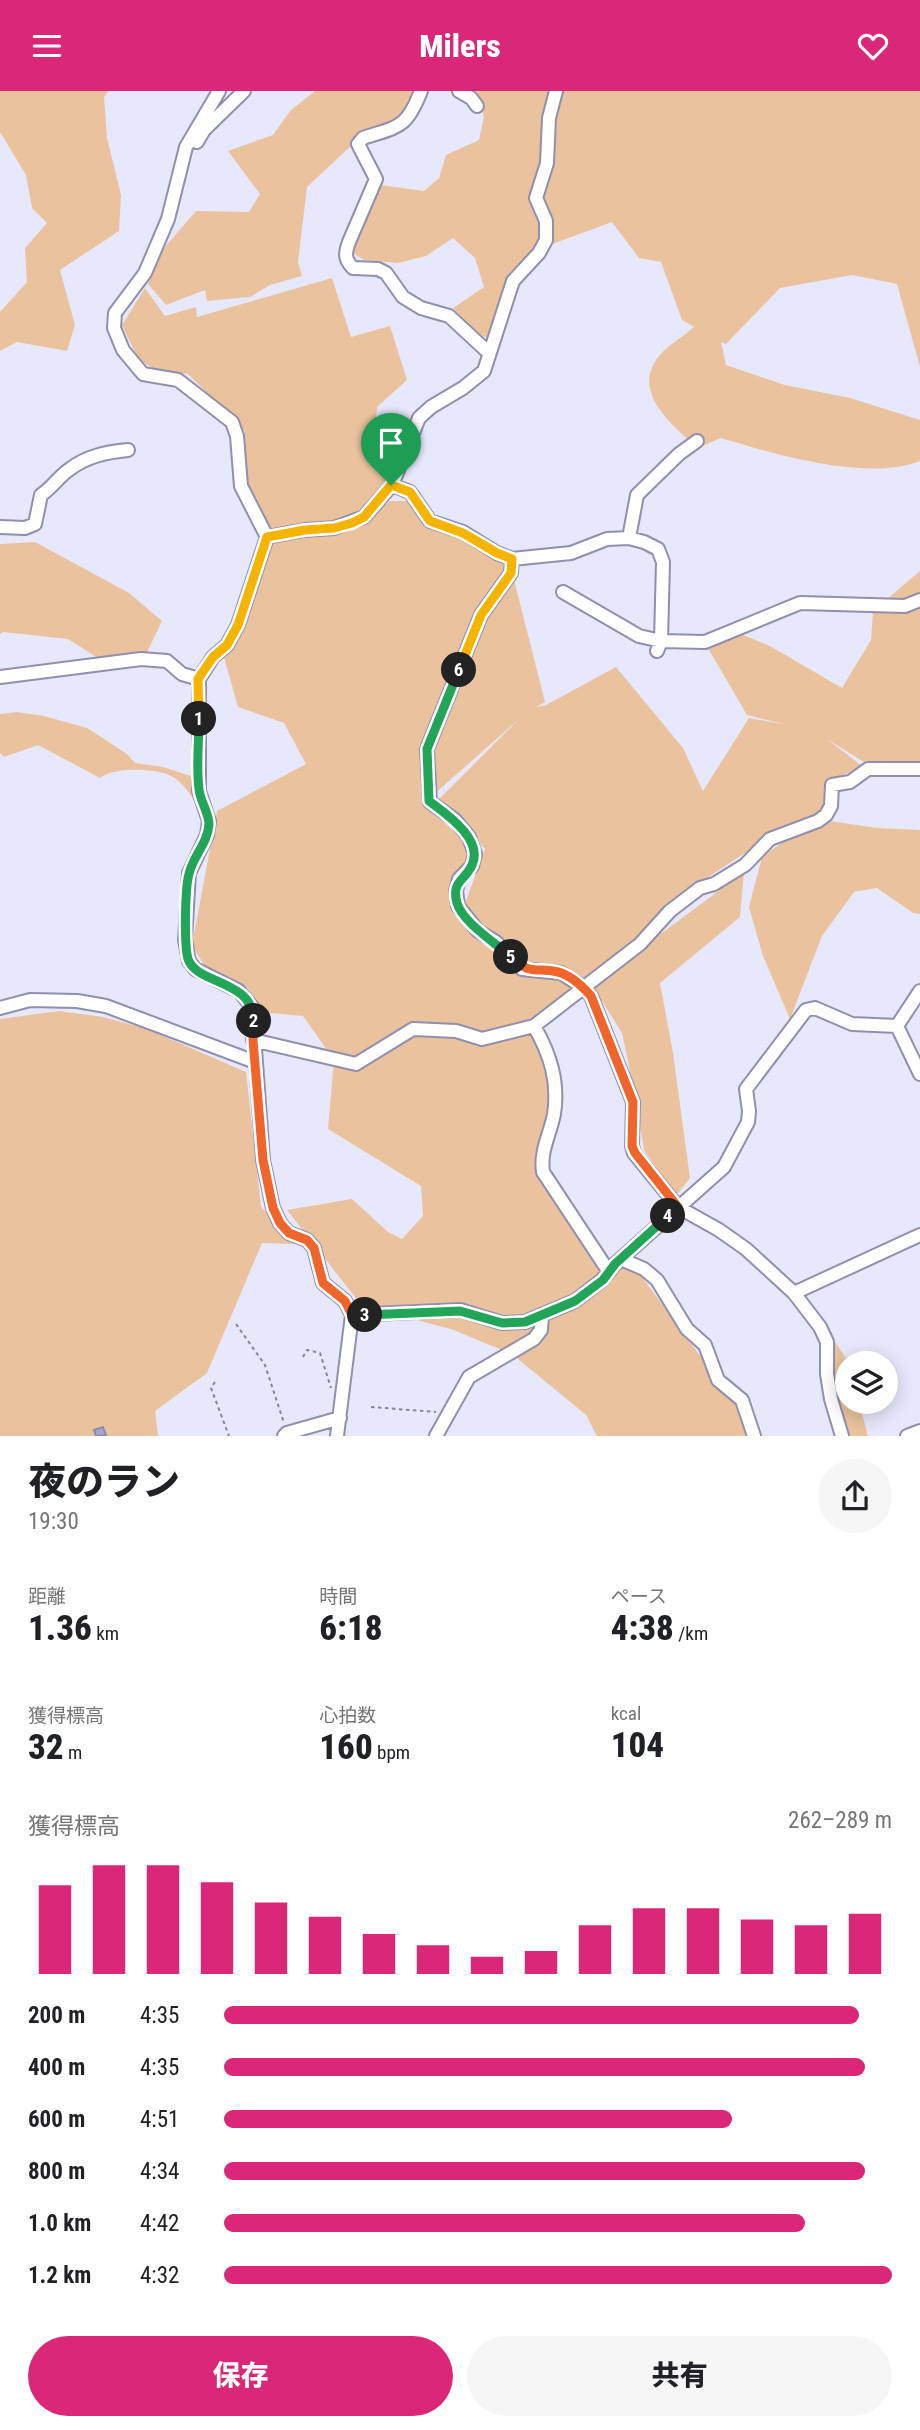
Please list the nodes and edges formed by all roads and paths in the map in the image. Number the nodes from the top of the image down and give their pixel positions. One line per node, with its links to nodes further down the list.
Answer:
1 (219, 91): 7 (street)
2 (244, 91): 7 (street)
3 (421, 91): 8 (street)
4 (459, 91): 6 (street)
5 (555, 91): 8 (street)
6 (477, 106)
7 (183, 158): 13 (street)
8 (489, 353): 11 (street)
9 (698, 441): 14 (street)
10 (128, 450): 12 (street)
11 (391, 485): 13 (street); 15 (street)
12 (0, 527)
13 (267, 537): 20 (street)
14 (629, 538): 15 (street); 18 (street)
15 (512, 559): 22 (street)
16 (563, 592): 18 (street)
17 (920, 600): 18 (street)
18 (659, 646)
19 (0, 677): 20 (street)
20 (198, 679): 27 (street)
21 (920, 769): 22 (street)
22 (583, 987): 25 (street); 30 (street)
23 (920, 991): 26 (street)
24 (0, 1008): 28 (street)
25 (534, 1026): 27 (street); 33 (street)
26 (897, 1026): 29 (street); 30 (street)
27 (253, 1040): 28 (street)
28 (255, 1062): 35 (street)
29 (920, 1074)
30 (678, 1207): 32 (street); 34 (street)
31 (920, 1235): 34 (street)
32 (621, 1259): 33 (street); 49 (street)
33 (609, 1272): 36 (street)
34 (794, 1293): 50 (street)
35 (352, 1315): 36 (street); 40 (street)
36 (542, 1315): 42 (street)
37 (236, 1324): 45 (path)
38 (303, 1357): 40 (path)
39 (215, 1382): 46 (path)
40 (342, 1401): 43 (street)
41 (371, 1407): 42 (path)
42 (448, 1413): 48 (street)
43 (340, 1418): 45 (street); 47 (street)
44 (920, 1431): 51 (street)
45 (285, 1434)
46 (229, 1436)
47 (337, 1436)
48 (436, 1436)
49 (754, 1436)
50 (842, 1436)
51 (907, 1436)

